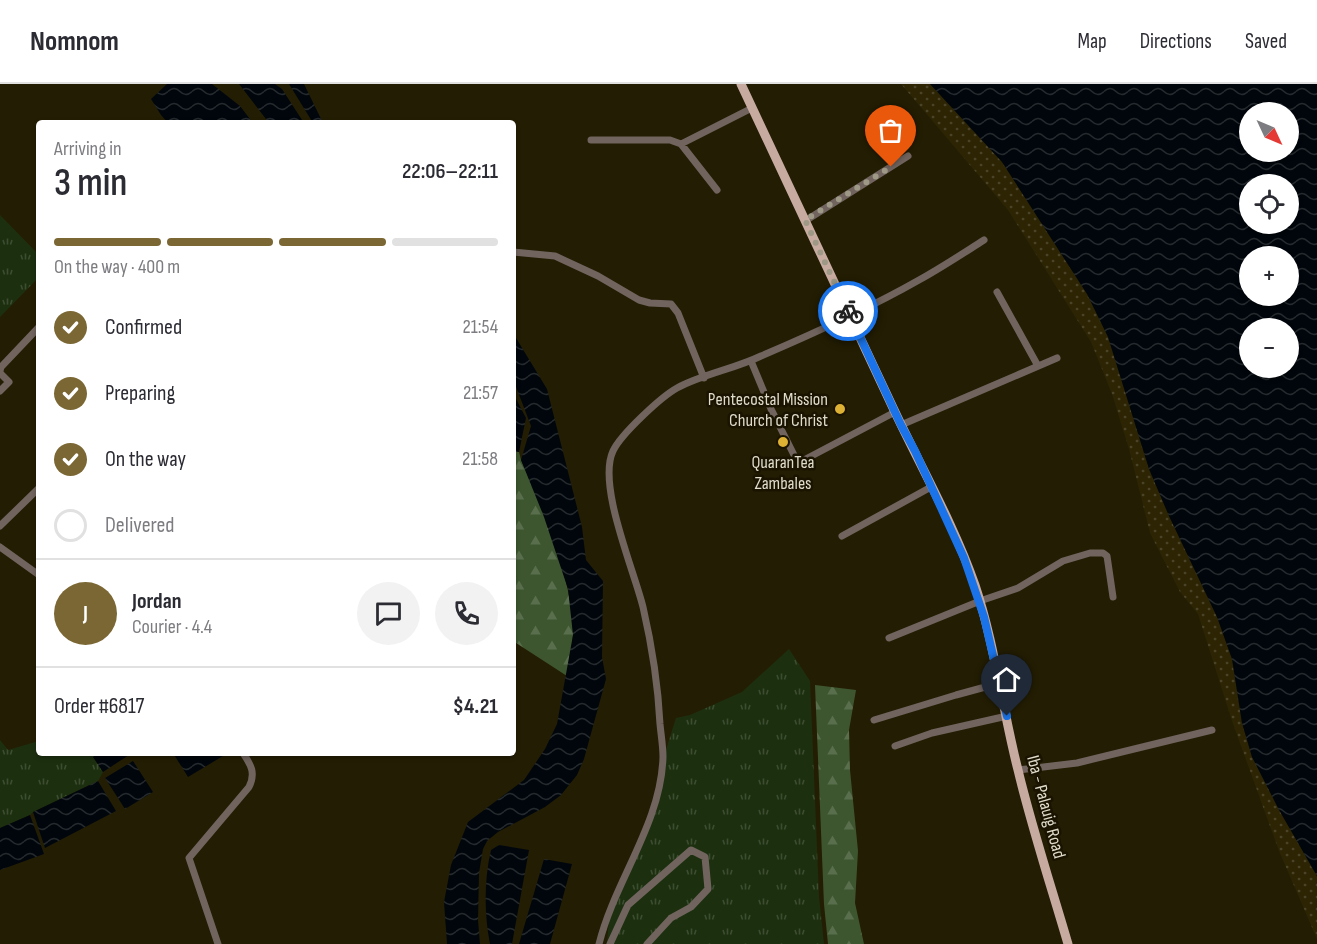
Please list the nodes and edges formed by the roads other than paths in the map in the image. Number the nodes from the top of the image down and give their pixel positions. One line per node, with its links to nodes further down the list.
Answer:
1 (741, 84): 2 (main road, Iba - Palauig Road)
2 (752, 108): 4 (street); 7 (main road, Iba - Palauig Road)
3 (591, 140): 4 (street)
4 (681, 144): 6 (street)
5 (908, 156): 7 (street)
6 (717, 190)
7 (805, 220): 11 (main road, Iba - Palauig Road)
8 (984, 240): 11 (street)
9 (516, 252): 17 (street)
10 (997, 292): 15 (street)
11 (850, 317): 14 (street); 19 (main road, Iba - Palauig Road)
12 (36, 330): 16 (street)
13 (1057, 358): 15 (street)
14 (751, 361): 17 (street); 19 (street)
15 (1038, 366): 20 (street)
16 (0, 372): 18 (street)
17 (704, 378): 38 (street)
18 (0, 391)
19 (895, 412): 20 (main road, Iba - Palauig Road)
20 (901, 425): 21 (main road, Iba - Palauig Road)
21 (931, 487): 24 (street); 28 (main road, Iba - Palauig Road)
22 (36, 491): 23 (street)
23 (0, 526)
24 (842, 536)
25 (0, 547): 26 (street)
26 (36, 573)
27 (1113, 597): 28 (street)
28 (980, 601): 29 (street); 30 (main road, Iba - Palauig Road)
29 (889, 638)
30 (1000, 683): 31 (main road, Iba - Palauig Road); 32 (street)
31 (1007, 716): 34 (street); 36 (main road, Iba - Palauig Road)
32 (874, 720)
33 (1212, 730): 36 (street)
34 (895, 746)
35 (245, 756): 37 (street)
36 (1018, 770): 41 (main road, Iba - Palauig Road)
37 (218, 944)
38 (599, 944)
39 (610, 944): 40 (street)
40 (647, 944)
41 (1068, 944)

